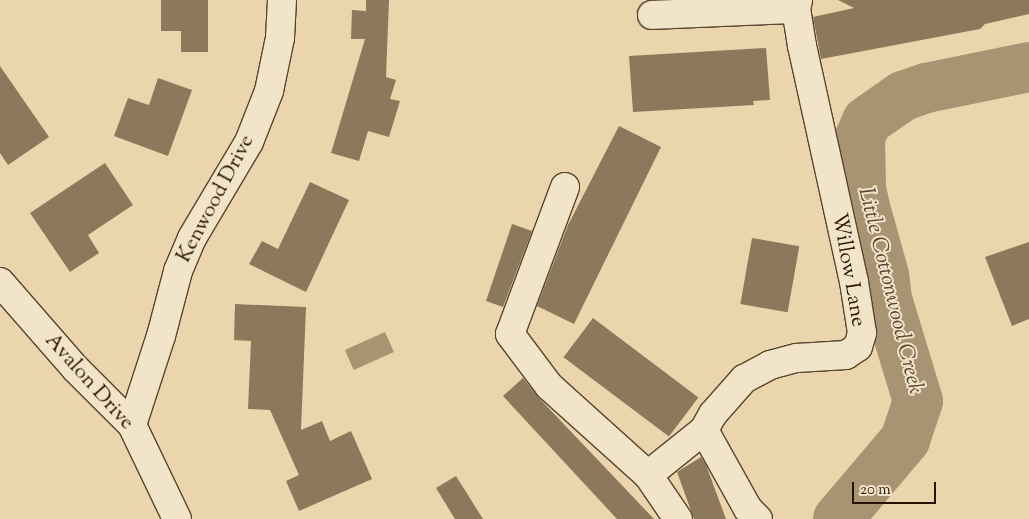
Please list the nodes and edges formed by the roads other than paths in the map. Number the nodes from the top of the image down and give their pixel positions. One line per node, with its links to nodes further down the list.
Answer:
1 (282, 0): 6 (street, Kenwood Drive)
2 (797, 4): 3 (street); 7 (street, Willow Lane)
3 (652, 15)
4 (565, 186): 8 (street)
5 (0, 282): 6 (street, Avalon Drive)
6 (132, 425): 9 (street, Avalon Drive)
7 (704, 430): 8 (street, Willow Lane); 11 (street)
8 (648, 475): 10 (street)
9 (177, 519)
10 (678, 519)
11 (758, 519)

